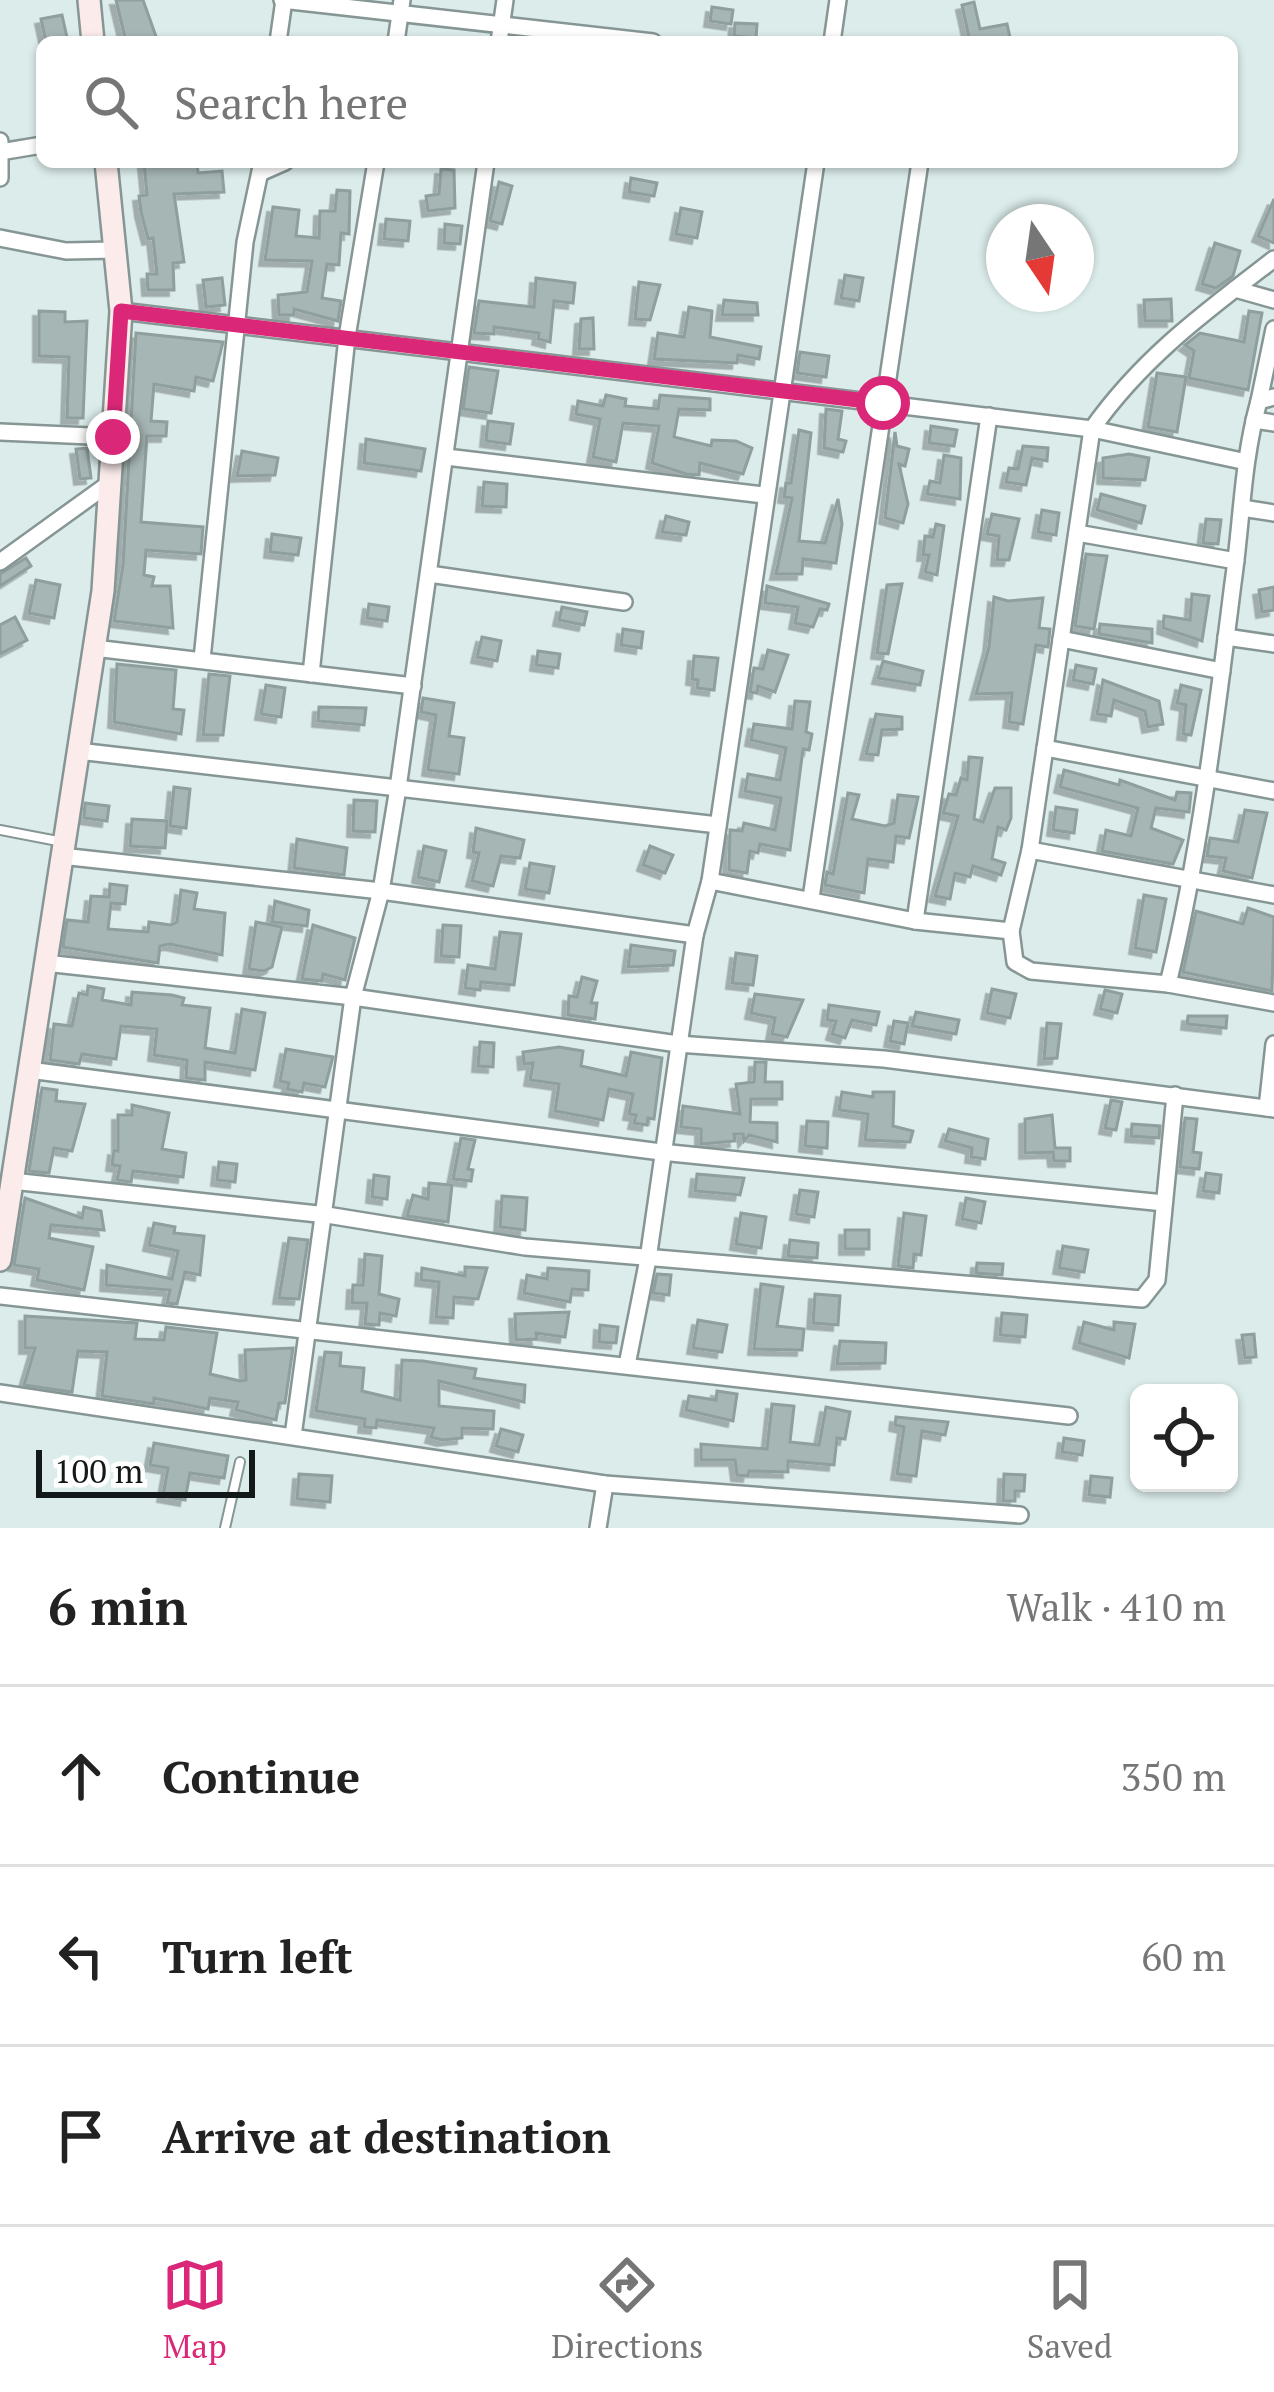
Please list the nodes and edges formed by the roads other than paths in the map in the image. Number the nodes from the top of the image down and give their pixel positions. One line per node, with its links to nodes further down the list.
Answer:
1 (89, 0): 7 (main road)
2 (283, 0): 5 (street); 8 (street)
3 (505, 0): 6 (street)
4 (838, 0): 12 (street)
5 (401, 6): 6 (street); 9 (street)
6 (501, 22): 10 (street); 11 (street)
7 (92, 36)
8 (279, 36)
9 (397, 36)
10 (500, 36)
11 (607, 36)
12 (833, 36)
13 (36, 146): 14 (street)
14 (1, 149): 21 (street)
15 (107, 168): 23 (main road)
16 (261, 168): 28 (street)
17 (375, 168): 30 (street)
18 (485, 168): 31 (street)
19 (815, 168): 32 (street)
20 (919, 168): 34 (street)
21 (0, 178)
22 (0, 238): 23 (street)
23 (115, 250): 27 (main road)
24 (1274, 259): 25 (street)
25 (1235, 289): 26 (street); 38 (street)
26 (1274, 300)
27 (121, 311): 28 (street); 40 (main road)
28 (238, 326): 30 (street); 56 (street)
29 (1274, 329): 33 (street)
30 (347, 337): 31 (street); 58 (street)
31 (461, 351): 32 (street); 41 (street)
32 (779, 390): 34 (street); 44 (street)
33 (1267, 399): 36 (street)
34 (883, 403): 35 (street); 73 (street)
35 (988, 416): 38 (street); 74 (street)
36 (1254, 420): 37 (street); 42 (street)
37 (1274, 423)
38 (1092, 429): 42 (street); 47 (street)
39 (0, 432): 40 (street)
40 (113, 437): 43 (main road)
41 (446, 457): 44 (street); 50 (street)
42 (1242, 461): 45 (street)
43 (111, 482): 49 (street); 55 (main road)
44 (764, 495): 65 (street)
45 (1242, 508): 46 (street); 48 (street)
46 (1274, 514)
47 (1077, 533): 48 (street); 53 (street)
48 (1236, 561): 52 (street)
49 (0, 562)
50 (429, 574): 51 (street); 59 (street)
51 (624, 602)
52 (1226, 637): 54 (street); 57 (street)
53 (1061, 639): 57 (street); 60 (street)
54 (1274, 644)
55 (94, 648): 56 (street); 61 (main road)
56 (202, 659): 58 (street)
57 (1222, 670): 62 (street)
58 (311, 674): 59 (street)
59 (413, 686): 63 (street)
60 (1045, 748): 62 (street); 68 (street)
61 (78, 751): 63 (street); 67 (main road)
62 (1208, 777): 64 (street); 70 (street)
63 (398, 788): 65 (street); 71 (street)
64 (1274, 791)
65 (718, 825): 69 (street)
66 (0, 830): 67 (lane)
67 (62, 849): 71 (street); 77 (main road)
68 (1030, 850): 70 (street); 75 (street)
69 (710, 880): 73 (street); 76 (street)
70 (1193, 880): 72 (street); 78 (street)
71 (381, 891): 76 (street); 79 (street)
72 (1274, 895)
73 (811, 898): 74 (street)
74 (915, 921): 75 (street)
75 (1011, 932): 78 (street)
76 (695, 934): 81 (street)
77 (45, 963): 79 (street); 83 (main road)
78 (1168, 984): 80 (street)
79 (353, 997): 81 (street); 86 (street)
80 (1274, 1003)
81 (678, 1044): 84 (street); 87 (street)
82 (1274, 1044): 85 (street)
83 (28, 1070): 86 (street); 88 (main road)
84 (1175, 1095): 85 (street); 89 (street)
85 (1270, 1108)
86 (340, 1112): 87 (street); 90 (street)
87 (664, 1153): 89 (street); 91 (street)
88 (12, 1181): 90 (street); 92 (main road)
89 (1164, 1203): 91 (street)
90 (326, 1215): 91 (street); 94 (street)
91 (648, 1259): 95 (street)
92 (0, 1260)
93 (0, 1296): 94 (street)
94 (307, 1328): 95 (street); 98 (street)
95 (627, 1365): 97 (street)
96 (0, 1393): 98 (street)
97 (1070, 1416)
98 (293, 1436): 100 (street)
99 (241, 1462): 102 (lane)
100 (605, 1484): 101 (street); 103 (street)
101 (1020, 1515)
102 (224, 1528)
103 (598, 1528)

